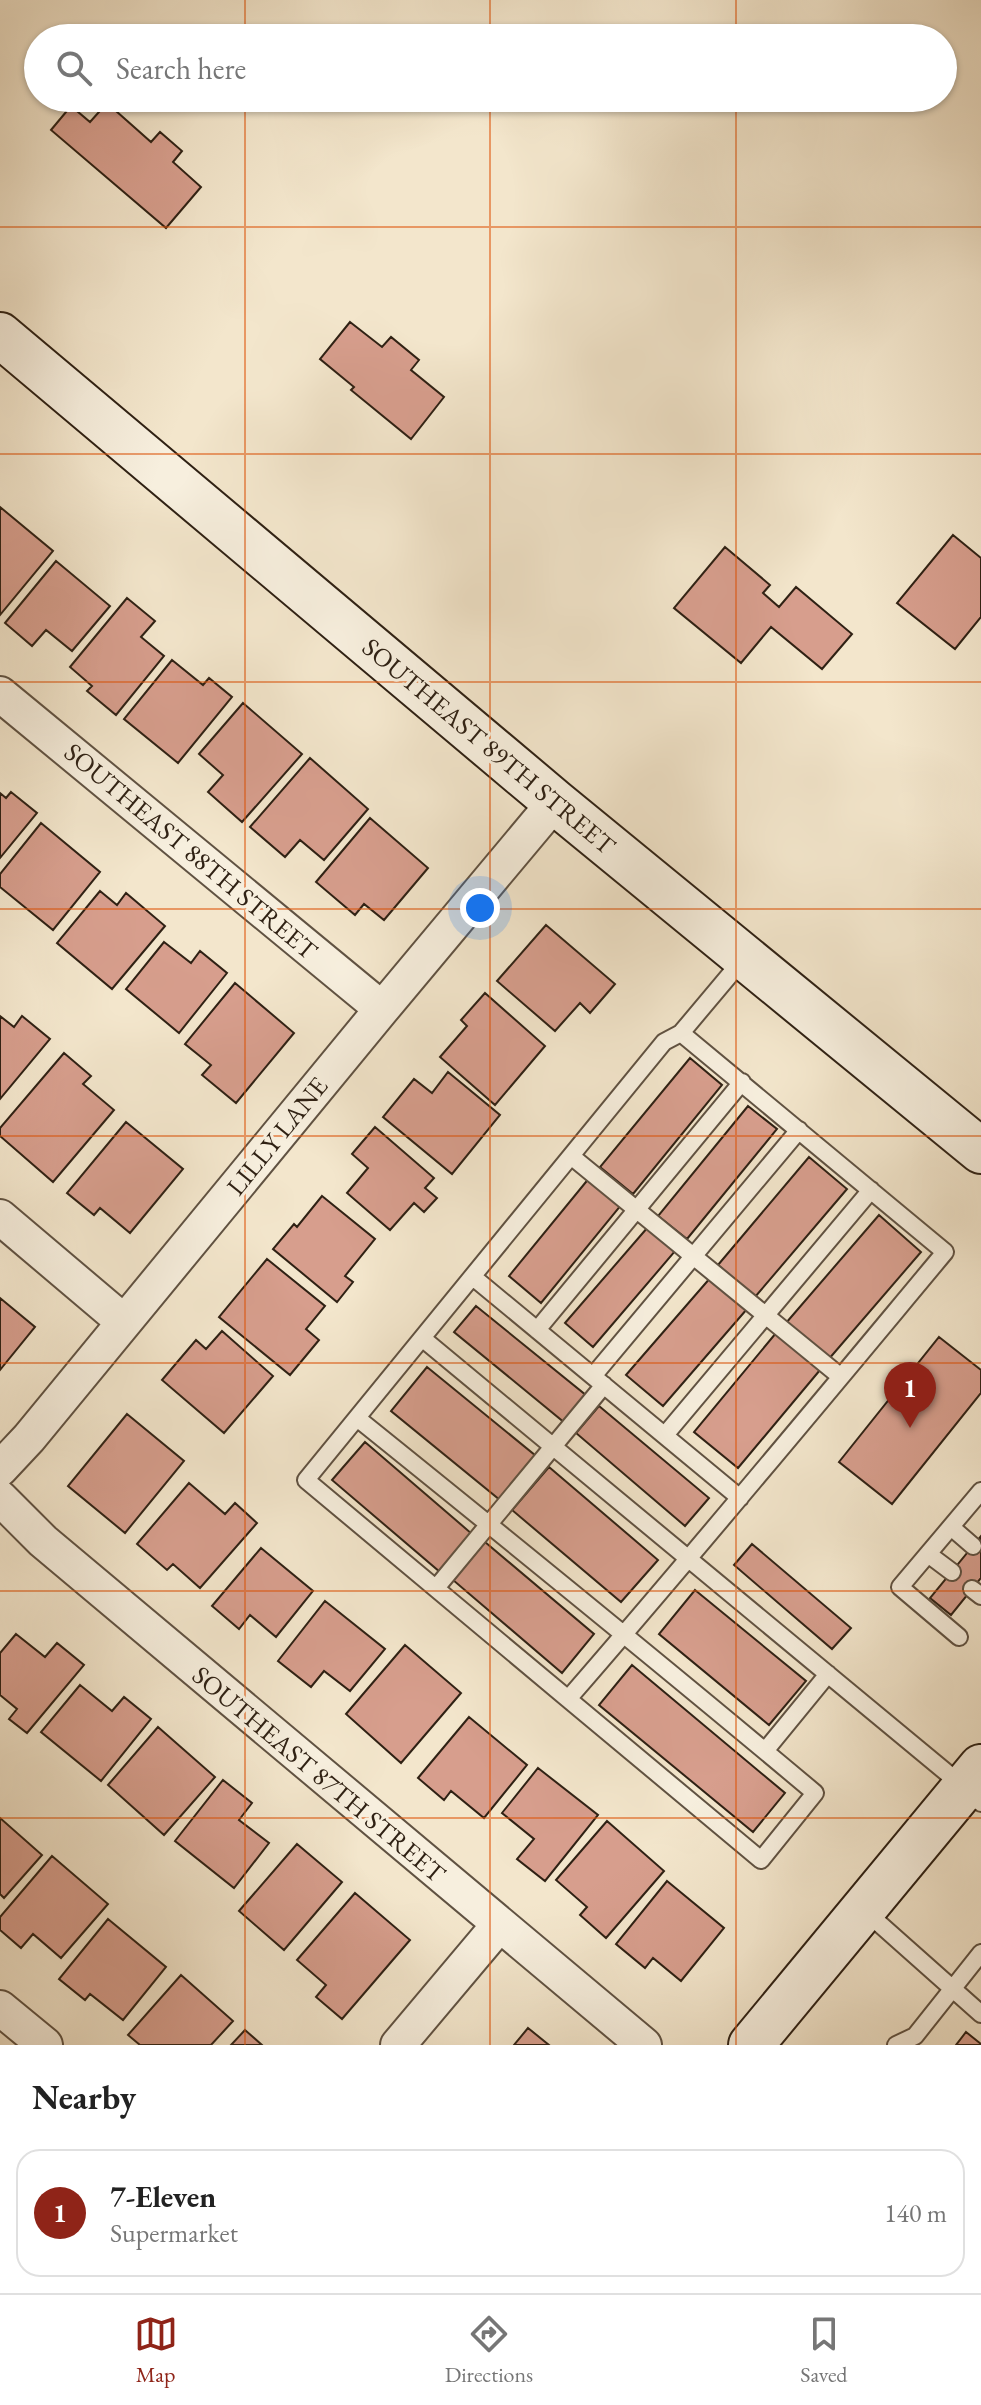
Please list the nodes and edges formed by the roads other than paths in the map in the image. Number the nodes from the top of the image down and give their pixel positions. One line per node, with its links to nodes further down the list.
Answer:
1 (0, 335): 3 (street, SOUTHEAST 89TH STREET)
2 (0, 694): 5 (street, SOUTHEAST 88TH STREET)
3 (555, 802): 4 (street, SOUTHEAST 89TH STREET); 5 (street, LILLY LANE)
4 (744, 958): 6 (lane); 9 (street, SOUTHEAST 89TH STREET)
5 (382, 1009): 17 (street, LILLY LANE)
6 (681, 1033): 7 (lane); 10 (lane)
7 (742, 1082): 8 (lane); 12 (lane)
8 (799, 1130): 11 (lane); 14 (lane)
9 (981, 1151)
10 (571, 1156): 12 (lane); 15 (lane)
11 (871, 1190): 16 (lane); 20 (lane)
12 (636, 1210): 14 (lane); 18 (lane)
13 (0, 1217): 17 (street)
14 (693, 1257): 16 (lane); 21 (lane)
15 (473, 1277): 18 (lane); 19 (lane)
16 (765, 1316): 20 (lane); 23 (lane)
17 (124, 1322): 25 (street, LILLY LANE)
18 (537, 1330): 21 (lane)
19 (422, 1338): 22 (lane); 24 (lane)
20 (841, 1377): 28 (lane)
21 (598, 1380): 23 (lane); 24 (lane)
22 (357, 1418): 29 (lane); 35 (lane)
23 (665, 1435): 28 (lane)
24 (553, 1447): 29 (lane); 33 (lane)
25 (0, 1469)
26 (980, 1494): 30 (lane)
27 (0, 1498): 43 (street, SOUTHEAST 87TH STREET)
28 (740, 1498): 33 (lane)
29 (489, 1524): 35 (lane); 36 (lane)
30 (951, 1527): 31 (lane); 32 (lane)
31 (973, 1546)
32 (928, 1554): 34 (lane); 37 (lane)
33 (689, 1560): 36 (lane); 38 (lane)
34 (952, 1572)
35 (436, 1588): 39 (lane)
36 (624, 1635): 39 (lane); 40 (lane)
37 (959, 1637)
38 (828, 1674): 40 (lane); 41 (lane)
39 (568, 1699): 40 (lane)
40 (765, 1751)
41 (975, 1786): 42 (street)
42 (863, 1909): 45 (lane); 51 (street)
43 (499, 1925): 49 (street); 50 (street, SOUTHEAST 87TH STREET)
44 (981, 1953): 45 (lane)
45 (952, 1988): 47 (lane); 52 (lane)
46 (0, 2008): 48 (street)
47 (981, 2014)
48 (45, 2045)
49 (398, 2045)
50 (644, 2045)
51 (751, 2045)
52 (896, 2045)

